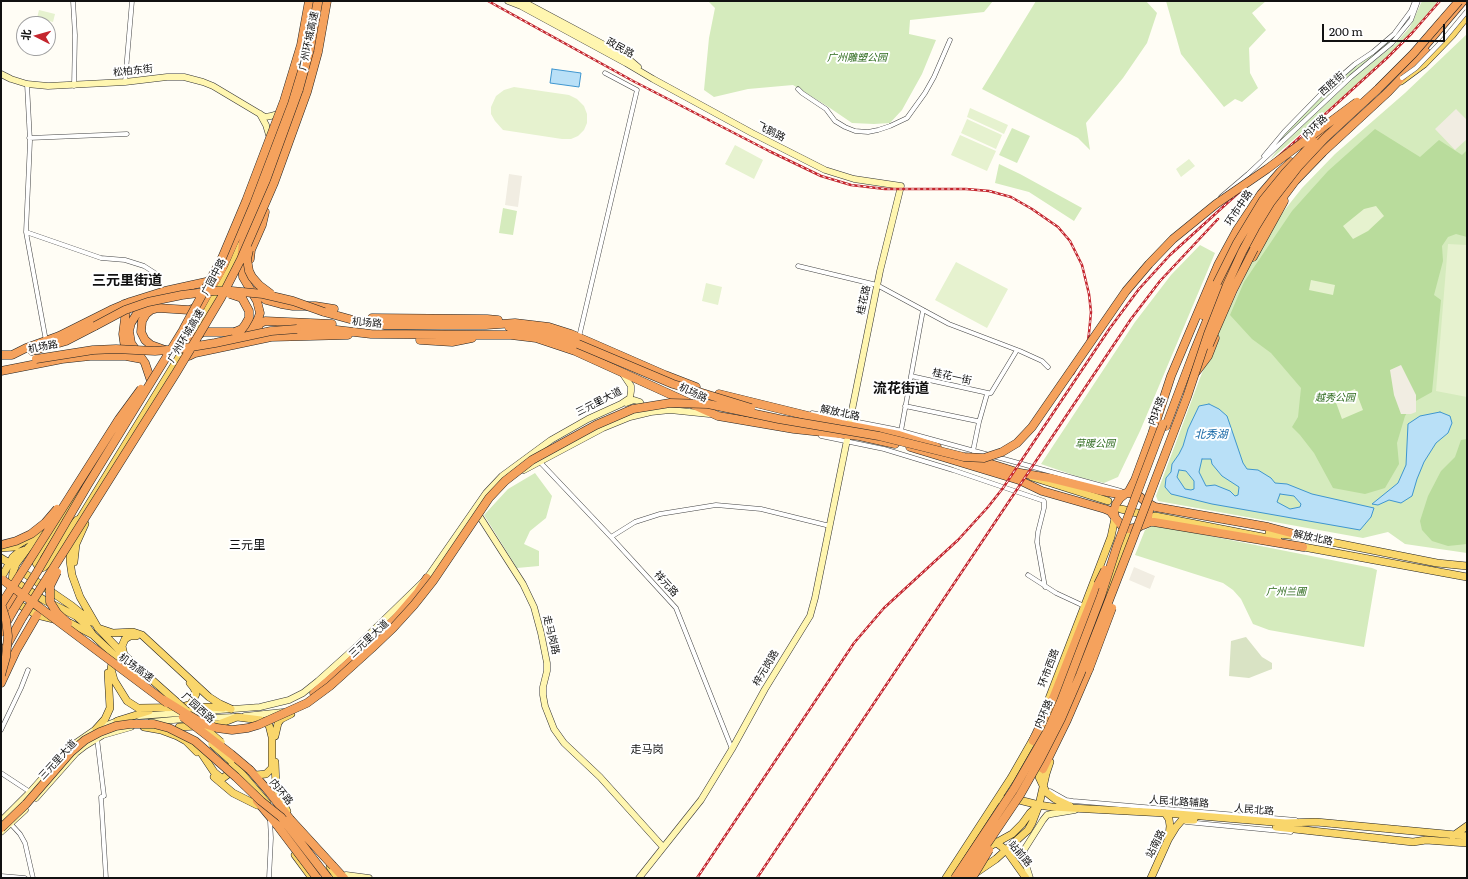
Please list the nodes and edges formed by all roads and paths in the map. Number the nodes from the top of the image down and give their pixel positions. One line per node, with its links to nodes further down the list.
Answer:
1 (73, 1): 24 (street)
2 (132, 1): 22 (street)
3 (313, 1): 27 (highway, 广园中路)
4 (321, 1): 35 (highway, 广园中路)
5 (328, 1): 37 (main road); 128 (highway, 广州环城高速, bridge)
6 (508, 1): 18 (street, 政民路)
7 (522, 1): 18 (street, 政民路)
8 (1415, 1): 40 (street, 西胜街)
9 (1418, 1): 40 (street, 西胜街)
10 (1455, 1): 26 (highway, 内环路); 30 (highway)
11 (1459, 1): 95 (highway, 内环路, bridge)
12 (1463, 1): 30 (highway, 环市中路)
13 (307, 2): 29 (main road); 75 (highway, 广州环城高速, bridge)
14 (1467, 4): 21 (highway)
15 (1467, 11): 21 (street, bridge)
16 (1467, 16): 21 (main road)
17 (950, 40): 25 (street)
18 (641, 72): 42 (street, 飞鹅路)
19 (605, 73): 73 (street)
20 (1, 74): 23 (street, 松柏东街)
21 (1399, 81): 41 (highway)
22 (125, 82): 24 (street, 松柏东街); 28 (street, 松柏东街)
23 (27, 84): 24 (street, 松柏东街); 33 (street)
24 (74, 86)
25 (798, 89)
26 (1357, 102): 56 (highway, 内环路, bridge); 107 (highway, bridge)
27 (288, 107): 29 (main road); 36 (highway, 广园中路)
28 (260, 114): 29 (street); 32 (street)
29 (277, 114): 32 (main road)
30 (1332, 130): 34 (highway, 环市中路); 39 (highway)
31 (127, 134): 33 (street)
32 (269, 135): 36 (main road); 38 (main road)
33 (29, 138): 50 (street)
34 (1312, 151): 39 (highway, 环市中路); 105 (highway)
35 (278, 154): 37 (main road); 45 (highway, 广园中路)
36 (269, 156): 43 (highway, 广园中路)
37 (282, 169): 44 (main road)
38 (255, 171): 43 (main road); 46 (main road)
39 (1280, 172): 111 (highway, 环市中路)
40 (1248, 174): 49 (street, 西胜街)
41 (1295, 181): 95 (highway, bridge); 124 (highway)
42 (901, 186): 57 (street, 桂花路)
43 (256, 189): 48 (highway, 广园中路)
44 (272, 195): 45 (main road); 47 (main road)
45 (260, 200): 51 (highway, 广园中路)
46 (240, 208): 48 (main road); 55 (main road)
47 (265, 212): 59 (highway, bridge); 64 (highway)
48 (243, 222): 53 (highway, 广园中路)
49 (1180, 229)
50 (26, 232): 54 (street); 70 (street)
51 (243, 242): 71 (main road, 广园中路); 72 (highway, bridge)
52 (798, 266): 57 (street)
53 (221, 271): 55 (highway); 62 (highway, 广园中路)
54 (155, 273)
55 (206, 282): 61 (highway)
56 (1217, 283): 105 (highway, 内环路); 111 (highway)
57 (878, 285): 63 (street); 102 (street, 桂花路)
58 (214, 291): 59 (highway, 机场路, bridge); 60 (highway, 机场路, bridge); 71 (highway, bridge)
59 (275, 297): 66 (highway, 机场路, bridge)
60 (159, 300): 76 (highway, 机场路, bridge); 80 (highway, bridge)
61 (124, 304): 70 (highway); 77 (highway)
62 (201, 306): 75 (highway); 93 (main road, 广园中路)
63 (924, 310): 74 (street); 87 (street)
64 (427, 322): 65 (highway); 66 (highway, 机场路); 67 (highway, 机场路)
65 (507, 323): 67 (highway, 机场路); 73 (highway, 机场路)
66 (385, 325): 69 (highway)
67 (486, 325): 73 (highway)
68 (371, 334): 69 (highway); 72 (highway, 机场路, bridge); 83 (highway, 机场路)
69 (262, 338): 78 (highway)
70 (46, 341): 76 (highway)
71 (189, 341): 85 (main road, 广园中路)
72 (224, 341): 75 (highway, 机场路, bridge)
73 (579, 341): 86 (highway, 机场路); 107 (highway, bridge)
74 (1017, 350): 82 (street); 92 (street)
75 (166, 354): 81 (highway, 机场路, bridge); 122 (highway, bridge); 168 (highway, 广州环城高速, bridge)
76 (12, 355): 79 (highway)
77 (126, 356): 80 (highway); 84 (highway)
78 (189, 356): 85 (main road); 90 (main road)
79 (1, 357)
80 (142, 359): 88 (highway)
81 (1, 366)
82 (1048, 367)
83 (615, 368): 89 (highway, 机场路); 96 (street, 三元里大道)
84 (1, 371)
85 (171, 371): 90 (main road); 94 (main road, 广园中路)
86 (656, 372): 89 (highway); 91 (highway, 解放北路)
87 (911, 376): 92 (street, 桂花一街); 97 (street)
88 (150, 378): 93 (main road); 108 (main road)
89 (650, 383): 100 (highway, 机场路)
90 (170, 385): 94 (main road); 112 (main road)
91 (720, 394): 98 (highway, 解放北路); 100 (highway)
92 (989, 394): 115 (street)
93 (146, 395): 104 (main road, 广园中路)
94 (155, 397): 106 (main road, 广园中路)
95 (1187, 397): 140 (highway, 内环路, bridge)
96 (621, 404): 99 (street); 116 (street, 三元里大道)
97 (905, 406): 103 (street); 110 (street)
98 (754, 407): 102 (street); 121 (highway, 解放北路)
99 (635, 416): 100 (street, 三元里大道); 117 (street, 三元里大道)
100 (718, 416): 109 (highway, 解放北路)
101 (603, 418): 116 (street)
102 (850, 420): 110 (street)
103 (977, 421)
104 (130, 423): 108 (main road); 118 (main road, 广园中路)
105 (1165, 425): 141 (highway, 内环路, bridge); 160 (highway, bridge)
106 (137, 427): 112 (main road); 120 (main road, 广园中路)
107 (821, 427): 184 (highway, bridge)
108 (117, 430): 114 (main road)
109 (805, 430): 113 (street); 121 (highway, 解放北路)
110 (901, 430): 115 (street)
111 (1152, 434): 123 (highway, 环市中路)
112 (136, 439): 119 (main road)
113 (847, 440): 135 (street, 梓元岗路); 158 (street)
114 (104, 451): 118 (main road); 122 (main road)
115 (973, 451): 123 (street)
116 (530, 456): 153 (street, 三元里大道)
117 (539, 462): 131 (street, 三元里大道); 138 (street, 祥元路)
118 (104, 464): 122 (main road, 广园中路)
119 (117, 471): 120 (main road); 155 (main road)
120 (107, 475): 130 (main road, 广园中路)
121 (1020, 476): 123 (highway, 解放北路); 125 (main road, 解放北路); 132 (highway, 解放北路)
122 (88, 478): 126 (main road); 133 (main road, 广园中路); 142 (highway, bridge); 162 (highway, bridge)
123 (1127, 493): 124 (highway); 132 (highway)
124 (1146, 502): 134 (highway); 139 (highway)
125 (1108, 503)
126 (70, 506): 136 (main road); 145 (main road)
127 (1121, 507): 129 (main road)
128 (91, 509): 165 (highway, 广州环城高速, bridge); 175 (highway, bridge)
129 (1142, 512)
130 (81, 517): 133 (main road); 155 (main road, 广园中路)
131 (480, 517): 180 (street, 三元里大道); 228 (street, 走马岗路)
132 (1115, 518): 137 (highway); 141 (main road); 143 (main road, 环市西路)
133 (60, 520): 136 (main road); 146 (main road)
134 (1142, 525): 137 (highway); 144 (highway); 157 (main road)
135 (830, 526): 138 (street); 192 (street, 梓元岗路)
136 (49, 527): 146 (main road)
137 (1130, 529): 141 (main road)
138 (611, 537): 192 (street, 祥元路)
139 (1306, 537): 144 (main road, 解放北路); 148 (main road, 解放北路)
140 (1132, 541): 194 (highway, bridge); 202 (highway, 内环路, bridge)
141 (1119, 544): 143 (main road); 154 (main road); 157 (main road); 160 (highway, 内环路, bridge); 190 (highway, bridge)
142 (1, 545)
143 (1107, 547): 147 (main road, 环市西路)
144 (1303, 547): 151 (main road, 解放北路)
145 (1, 548)
146 (28, 548): 152 (main road); 159 (main road)
147 (1101, 562): 154 (main road); 161 (main road, 环市西路)
148 (1467, 566)
149 (24, 573): 167 (main road, 广园西路)
150 (1028, 575): 158 (street)
151 (1467, 577)
152 (1, 578): 175 (highway, 机场高速, bridge)
153 (427, 578): 181 (street, 三元里大道); 184 (highway, bridge)
154 (1103, 579): 190 (main road)
155 (74, 580): 167 (main road, 广园中路)
156 (17, 583): 169 (main road, 广园西路)
157 (1114, 583): 160 (main road)
158 (1045, 586): 161 (street)
159 (13, 597): 162 (highway); 164 (main road)
160 (1105, 599): 163 (main road); 253 (highway, 内环路, bridge)
161 (1084, 606): 190 (main road, 环市西路)
162 (1, 607): 174 (highway, bridge)
163 (1103, 610): 191 (main road); 194 (main road); 200 (main road)
164 (37, 615): 166 (main road); 176 (highway)
165 (22, 618): 170 (highway, 广州环城高速, bridge); 171 (highway, bridge)
166 (65, 622): 169 (main road); 187 (main road)
167 (98, 628): 172 (main road, 广园西路); 181 (main road)
168 (1, 632)
169 (94, 635): 172 (main road, 广园西路)
170 (1, 652)
171 (1, 656)
172 (121, 657): 178 (main road); 179 (main road); 193 (main road, 广园西路, bridge); 193 (main road, 广园西路, bridge)
173 (28, 670): 188 (street)
174 (1, 675)
175 (140, 682): 177 (highway, 机场高速, bridge)
176 (1, 683)
177 (164, 700): 184 (highway, bridge); 196 (highway, 机场高速, bridge)
178 (157, 708): 179 (main road); 183 (main road)
179 (181, 708): 181 (main road)
180 (303, 708): 182 (street, 三元里大道); 211 (main road)
181 (231, 709): 183 (street, 三元里大道)
182 (237, 717): 185 (street, 三元里大道); 186 (main road); 196 (main road)
183 (117, 721): 187 (street, 三元里大道)
184 (269, 721)
185 (136, 725): 186 (street); 189 (street, 三元里大道); 204 (main road)
186 (181, 726): 193 (main road)
187 (96, 729): 201 (street, 三元里大道)
188 (1, 730)
189 (97, 738): 215 (street, 三元里大道); 242 (street)
190 (1033, 741): 197 (main road, 环市西路)
191 (1042, 748): 194 (main road); 197 (main road); 200 (main road)
192 (732, 749): 228 (street, 梓元岗路)
193 (234, 758): 196 (main road, 广园西路); 204 (main road); 221 (main road, 广园西路)
194 (1043, 769): 200 (main road)
195 (1, 773): 201 (street)
196 (256, 776): 211 (highway, 内环路)
197 (1011, 778): 203 (main road, 环市西路)
198 (44, 784): 199 (highway, bridge); 212 (highway, bridge); 217 (highway, bridge)
199 (243, 784): 245 (highway, bridge); 247 (highway, bridge)
200 (1043, 787): 205 (main road); 206 (main road); 208 (street, 人民北路辅路)
201 (30, 792): 212 (street, 三元里大道)
202 (1020, 795): 253 (highway, 内环路, bridge); 254 (highway, bridge)
203 (997, 800): 205 (main road, 人民北路); 219 (main road, 环市西路)
204 (257, 805): 214 (main road)
205 (1039, 805): 206 (main road, 人民北路); 226 (main road); 230 (main road)
206 (1076, 808): 207 (main road, 人民北路)
207 (1088, 808): 208 (main road, 人民北路); 256 (street)
208 (1131, 808): 209 (main road, 人民北路); 210 (street, 人民北路辅路)
209 (1165, 813): 210 (main road, 人民北路); 224 (main road)
210 (1204, 814): 223 (main road, 人民北路)
211 (289, 816): 218 (main road); 238 (highway, bridge); 248 (highway, bridge)
212 (3, 819): 215 (street)
213 (1182, 820): 223 (main road, 人民北路); 224 (main road, 站南路)
214 (270, 821): 231 (main road); 243 (street)
215 (11, 824): 220 (street, 三元里大道); 241 (street)
216 (1467, 826): 223 (main road)
217 (1, 828)
218 (302, 830): 221 (street); 225 (main road)
219 (976, 831): 226 (main road, 站前路); 229 (main road, 环市西路)
220 (1, 832)
221 (292, 836): 236 (main road, 广园西路)
222 (1467, 836): 223 (main road, 人民北路)
223 (1455, 839): 227 (main road)
224 (1168, 840): 257 (main road, 站南路)
225 (310, 841): 238 (main road); 249 (main road)
226 (997, 843): 230 (main road, 站前路); 232 (main road)
227 (1467, 844)
228 (663, 847): 251 (street, 梓元岗路)
229 (964, 848): 232 (main road); 233 (main road, 环市西路); 235 (main road)
230 (1006, 850): 234 (main road); 255 (main road, 站前路)
231 (295, 855): 236 (main road); 244 (main road)
232 (975, 856): 235 (main road)
233 (958, 857): 252 (main road, 环市西路); 253 (main road)
234 (996, 859): 253 (main road); 254 (main road)
235 (964, 868): 253 (main road)
236 (317, 869): 246 (main road, 广园西路)
237 (1, 876): 239 (street)
238 (346, 877): 250 (street)
239 (20, 878): 240 (street)
240 (25, 878)
241 (33, 878)
242 (106, 878)
243 (269, 878)
244 (312, 878)
245 (317, 878)
246 (323, 878)
247 (328, 878)
248 (334, 878)
249 (338, 878)
250 (369, 878)
251 (639, 878)
252 (946, 878)
253 (960, 878)
254 (971, 878)
255 (1026, 878)
256 (1030, 878)
257 (1151, 878)

